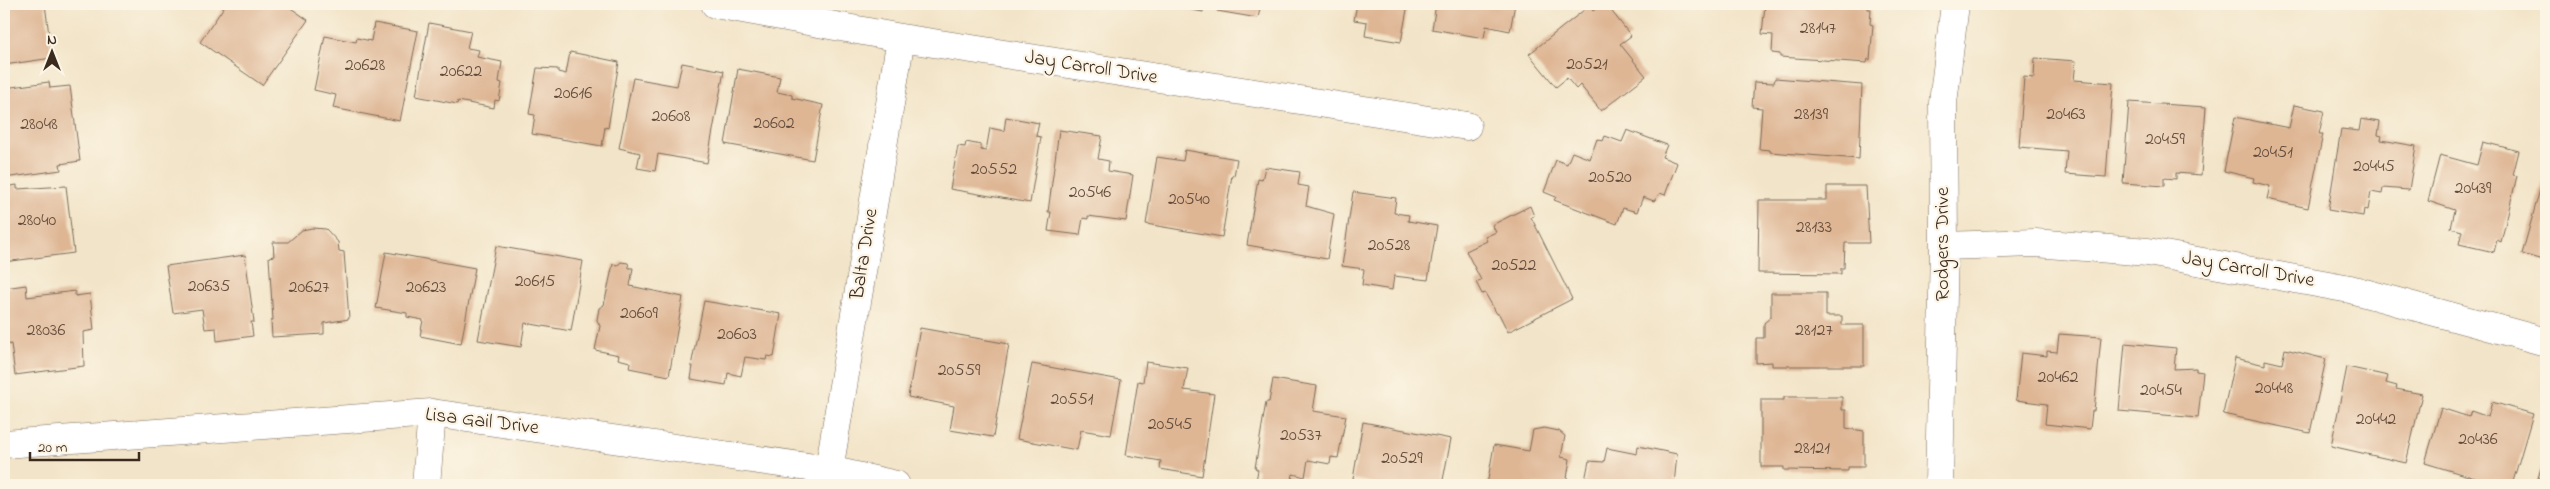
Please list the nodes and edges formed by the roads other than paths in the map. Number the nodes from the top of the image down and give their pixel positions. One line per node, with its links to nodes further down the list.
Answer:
1 (715, 4): 3 (street, Jay Carroll Drive)
2 (1955, 4): 5 (street, Rodgers Drive)
3 (901, 38): 4 (street, Jay Carroll Drive); 9 (street, Balta Drive)
4 (1467, 126)
5 (1944, 246): 6 (street, Jay Carroll Drive); 12 (street, Rodgers Drive)
6 (2546, 342)
7 (432, 413): 8 (street, Lisa Gail Drive); 9 (street, Lisa Gail Drive); 10 (street)
8 (4, 444)
9 (829, 470): 11 (street, Lisa Gail Drive)
10 (426, 485)
11 (896, 485)
12 (1939, 485)

